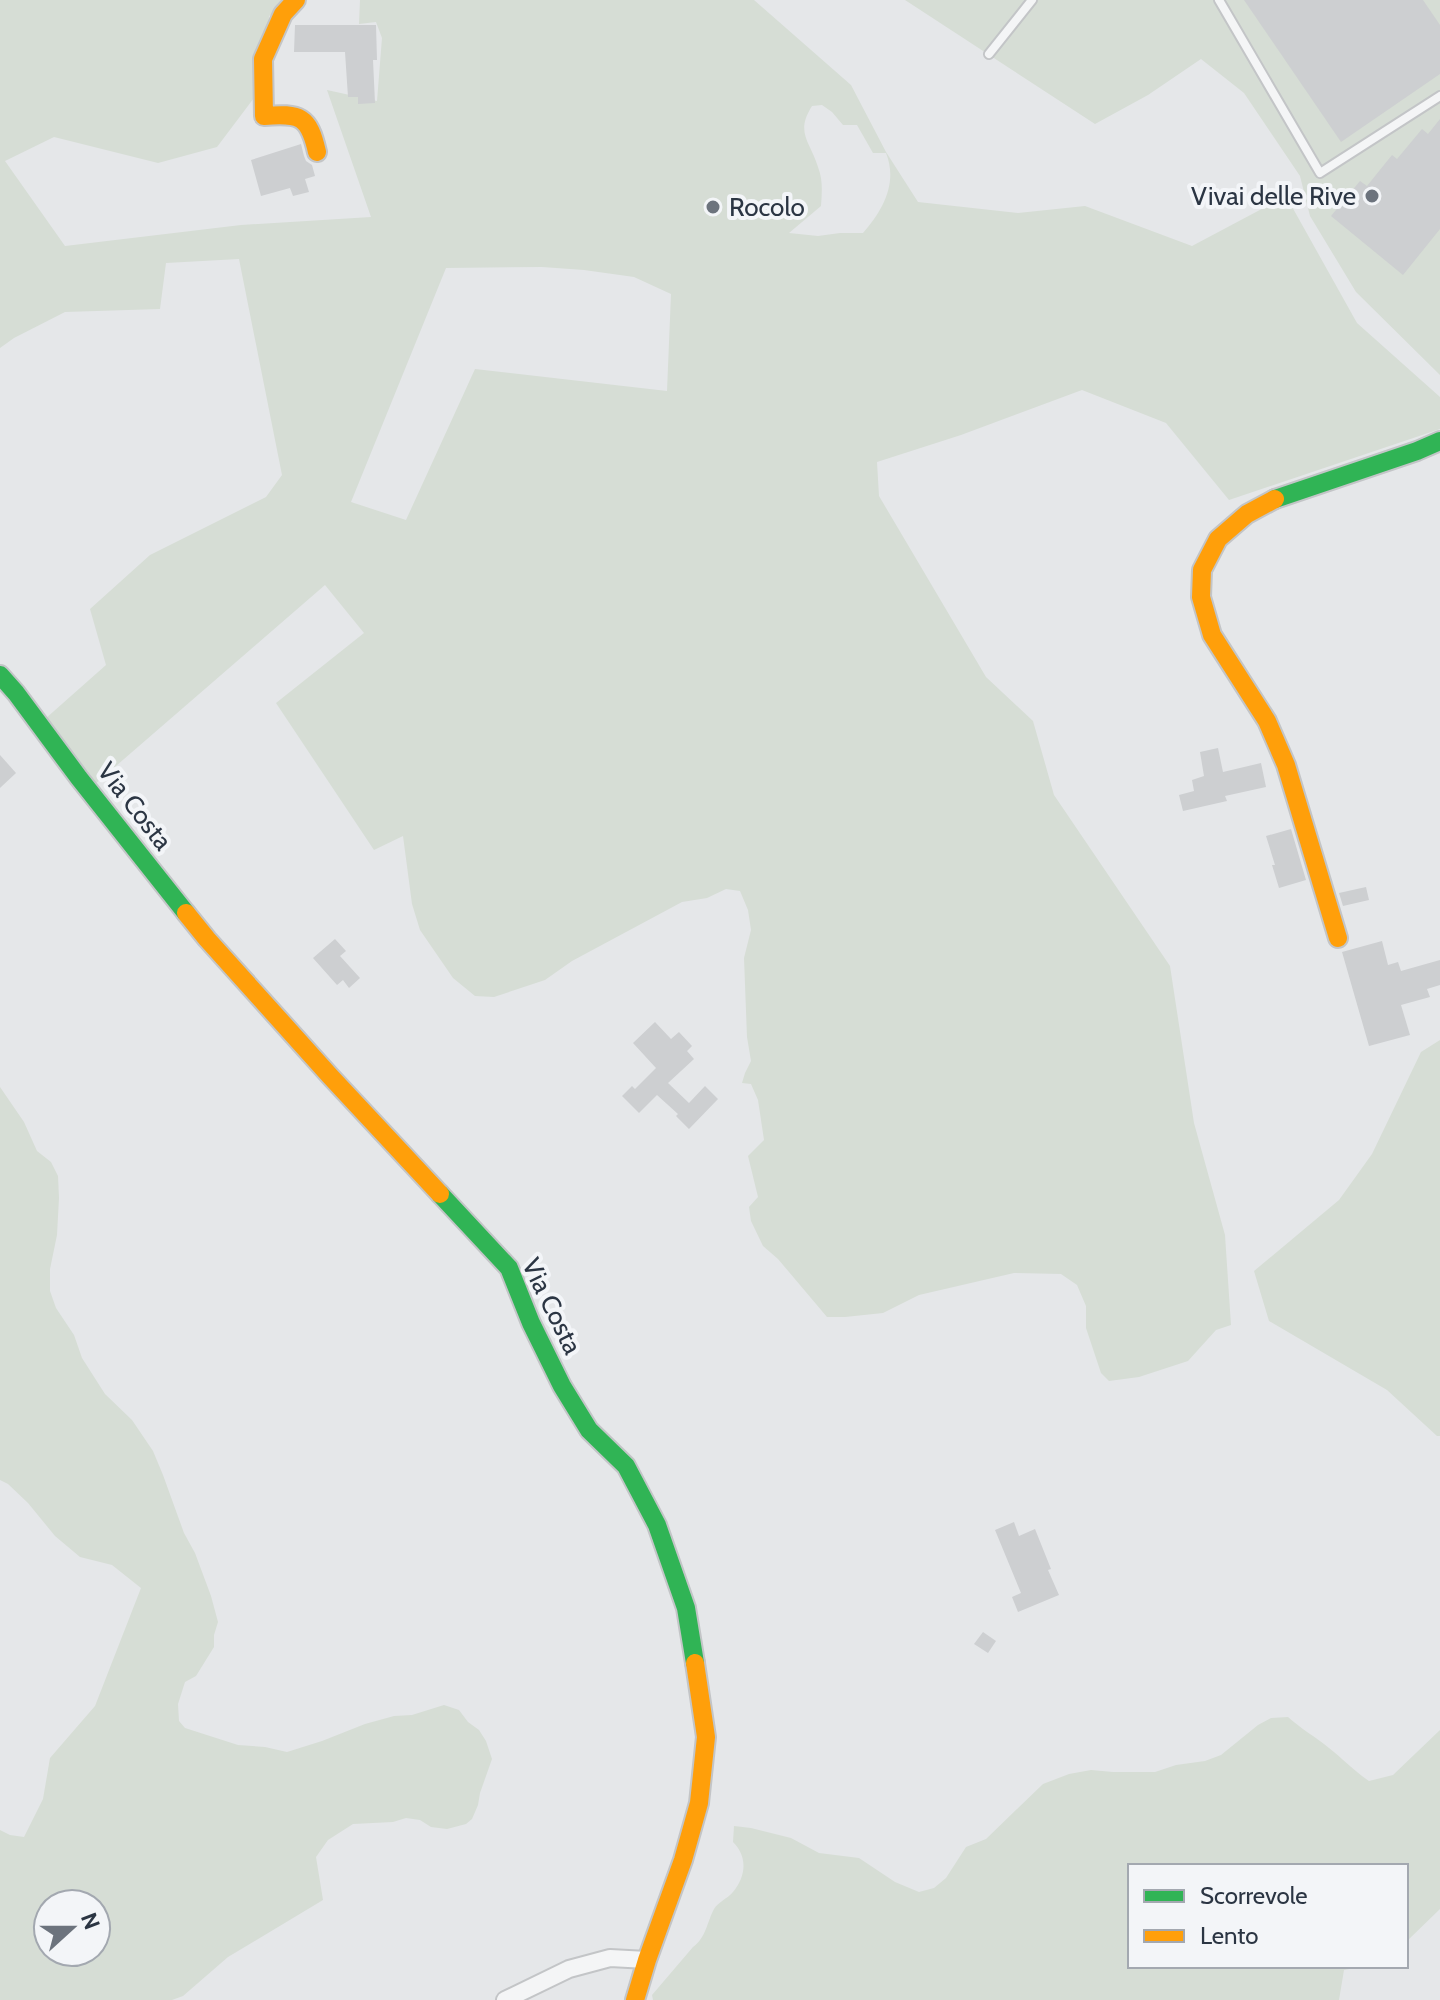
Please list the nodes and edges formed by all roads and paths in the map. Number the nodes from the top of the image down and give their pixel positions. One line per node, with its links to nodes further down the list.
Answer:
1 (296, 0): 6 (street)
2 (1032, 0): 4 (lane)
3 (1219, 0): 5 (lane)
4 (989, 54)
5 (1440, 96)
6 (317, 152)
7 (1440, 441): 9 (street)
8 (0, 675): 10 (street, Via Costa)
9 (1338, 938)
10 (647, 1960): 11 (street); 12 (street, Via Costa)
11 (505, 2000)
12 (635, 2000)

